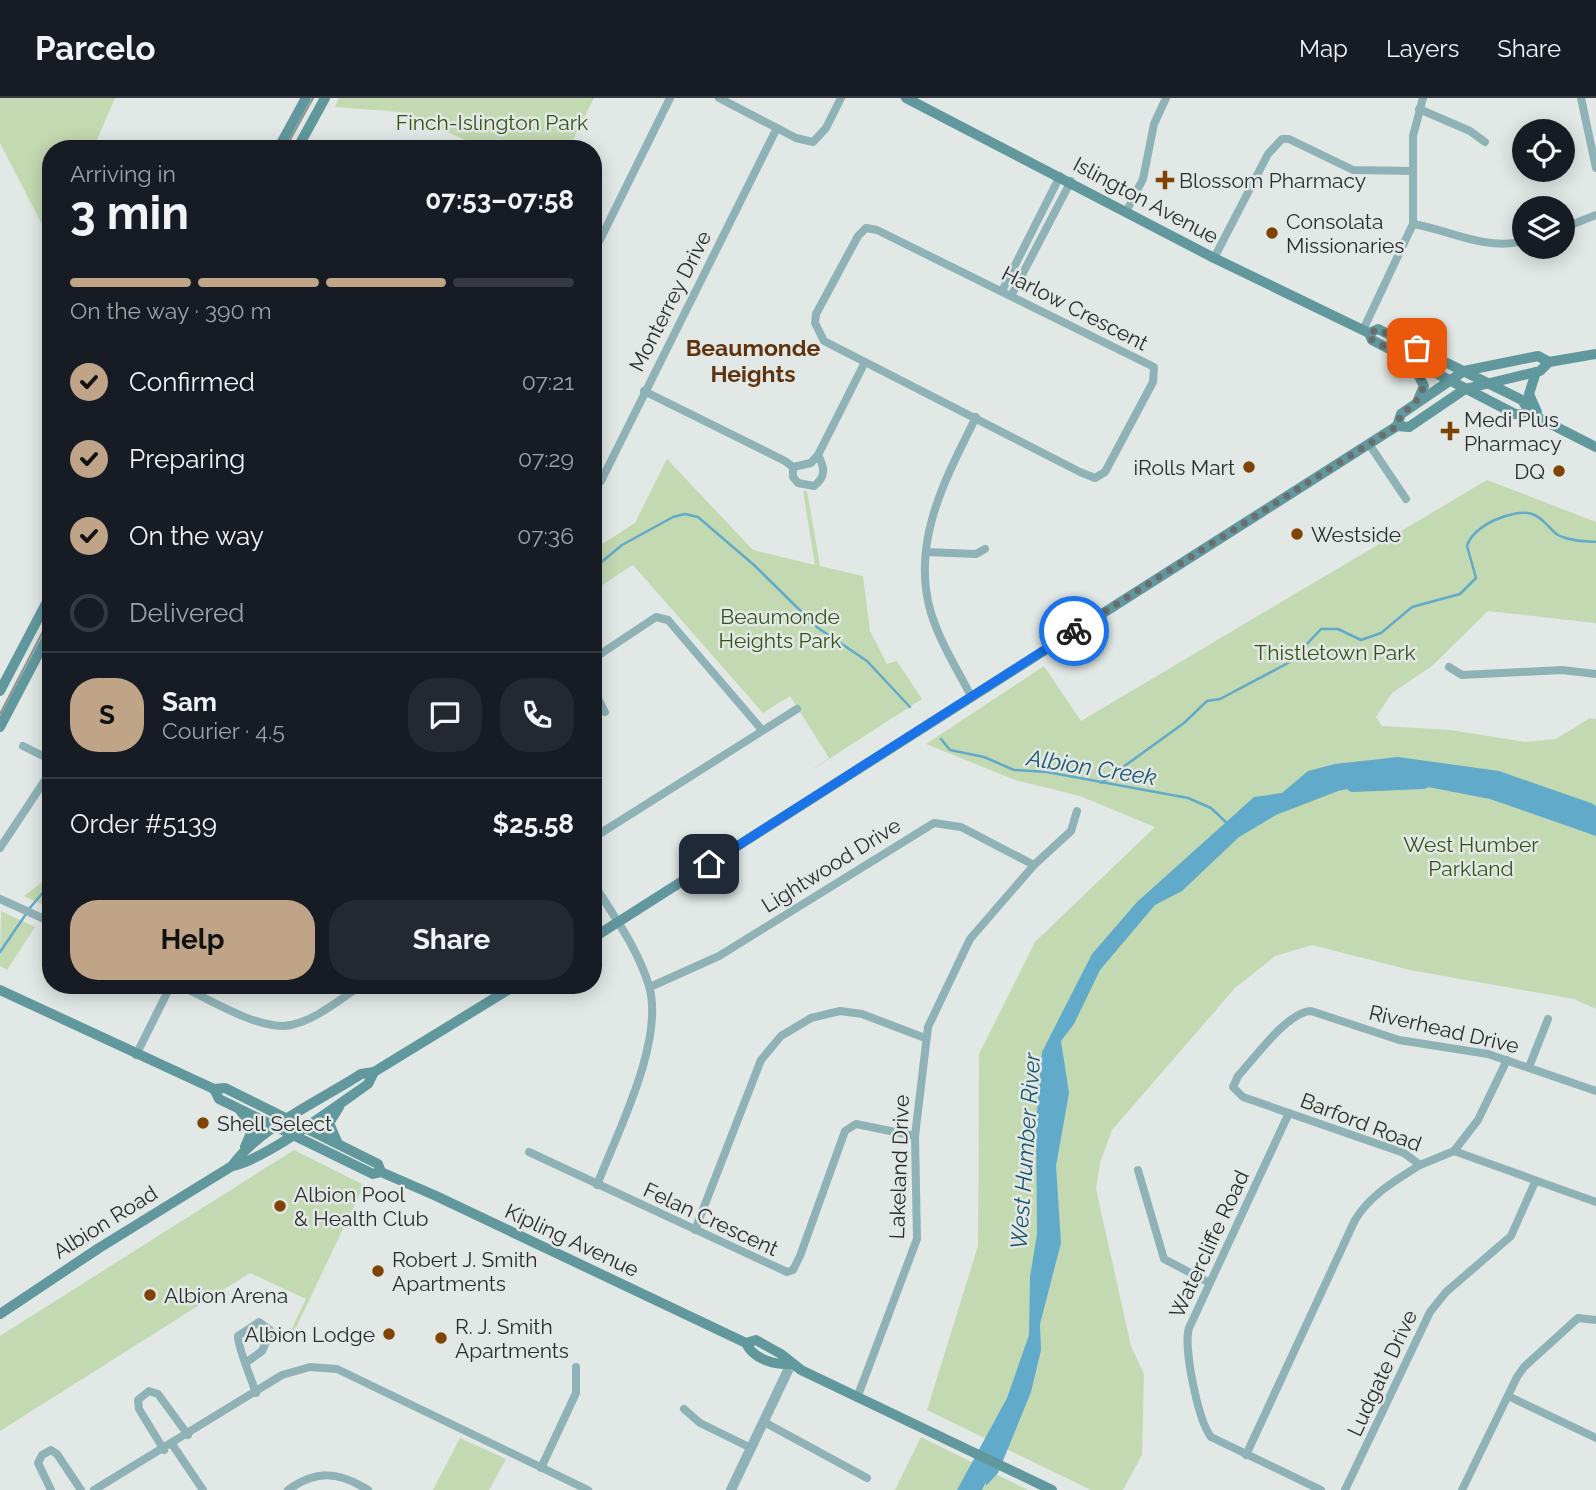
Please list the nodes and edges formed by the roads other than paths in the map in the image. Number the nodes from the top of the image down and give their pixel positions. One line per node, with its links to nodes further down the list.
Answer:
1 (306, 98): 12 (main road)
2 (325, 98): 13 (main road)
3 (670, 98): 22 (street)
4 (719, 98): 11 (street)
5 (841, 98): 11 (street)
6 (906, 98): 17 (main road, Islington Avenue)
7 (1167, 98): 18 (street)
8 (1423, 98): 10 (street)
9 (1584, 99): 15 (street)
10 (1419, 109): 14 (street); 16 (street)
11 (778, 128): 37 (street, Monterrey Drive)
12 (283, 140)
13 (302, 140)
14 (1485, 142)
15 (1596, 168)
16 (1413, 170): 21 (street); 24 (street)
17 (1065, 178): 18 (main road, Islington Avenue); 25 (street); 26 (street)
18 (1127, 210): 24 (main road, Islington Avenue)
19 (1596, 215): 20 (street)
20 (1575, 223)
21 (1413, 224): 23 (street); 27 (street)
22 (602, 236)
23 (1512, 243)
24 (1214, 258): 27 (main road, Islington Avenue)
25 (1002, 291): 26 (street, Harlow Crescent); 30 (street, Harlow Crescent)
26 (1011, 296): 40 (street, Harlow Crescent)
27 (1366, 331): 29 (main road, Islington Avenue); 32 (main road, Islington Avenue)
28 (1596, 354): 31 (main road)
29 (1409, 360): 34 (main road, Islington Avenue); 38 (main road)
30 (865, 362): 40 (street, Harlow Crescent); 45 (street)
31 (1549, 362): 32 (main road); 33 (main road)
32 (1464, 371): 34 (main road); 35 (main road, Islington Avenue)
33 (1536, 372): 35 (main road); 41 (main road)
34 (1448, 380): 36 (main road, Islington Avenue); 38 (main road)
35 (1488, 383): 36 (main road); 39 (main road, Islington Avenue)
36 (1465, 389): 39 (main road, Islington Avenue); 42 (main road)
37 (644, 391): 46 (street); 47 (street, Monterrey Drive)
38 (1417, 403): 42 (main road)
39 (1531, 414): 41 (main road, Islington Avenue)
40 (976, 417): 50 (street)
41 (1549, 423): 44 (main road, Islington Avenue)
42 (1397, 426): 43 (main road)
43 (1369, 444): 48 (street); 57 (main road)
44 (1596, 447)
45 (818, 455): 46 (street); 46 (street)
46 (793, 467)
47 (602, 479)
48 (1406, 499)
49 (985, 549): 50 (street)
50 (926, 552): 57 (street)
51 (42, 610): 56 (main road)
52 (42, 647): 61 (main road)
53 (602, 653): 62 (street)
54 (1449, 667): 55 (street)
55 (1596, 674)
56 (0, 691)
57 (971, 696): 73 (main road)
58 (602, 706): 60 (street)
59 (797, 709): 62 (street)
60 (605, 712)
61 (0, 727)
62 (762, 730): 67 (street)
63 (23, 747): 64 (street)
64 (42, 756)
65 (42, 785): 68 (street)
66 (1077, 811): 69 (street, Lakeland Drive)
67 (602, 832)
68 (0, 848)
69 (1034, 864): 75 (street, Lightwood Drive); 82 (street, Lakeland Drive)
70 (602, 897): 73 (street)
71 (0, 899): 72 (street)
72 (42, 918)
73 (618, 922): 74 (main road); 75 (street)
74 (602, 932)
75 (650, 988): 107 (street)
76 (0, 990): 83 (main road, Kipling Avenue)
77 (166, 994): 83 (street)
78 (198, 994): 79 (street)
79 (348, 994)
80 (501, 994): 86 (main road, Albion Road)
81 (1548, 1019): 85 (street)
82 (925, 1038): 97 (street, Lakeland Drive); 109 (street)
83 (136, 1055): 88 (main road, Kipling Avenue)
84 (1507, 1060): 85 (street, Riverhead Drive); 87 (street, Riverhead Drive); 99 (street)
85 (1529, 1068): 89 (street, Riverhead Drive)
86 (374, 1072): 90 (main road, Albion Road); 93 (main road, Albion Road)
87 (1233, 1087): 92 (street, Barford Road)
88 (214, 1089): 91 (main road, Kipling Avenue); 93 (main road, Kipling Avenue)
89 (1596, 1091)
90 (342, 1102): 95 (main road, Albion Road); 98 (main road)
91 (238, 1108): 94 (main road, Kipling Avenue); 101 (main road)
92 (1289, 1113): 102 (street, Barford Road); 110 (street, Watercliffe Road)
93 (288, 1119): 94 (main road, Albion Road); 95 (main road, Kipling Avenue)
94 (277, 1127): 96 (main road, Kipling Avenue); 101 (main road, Albion Road)
95 (303, 1127): 96 (main road, Albion Road); 98 (main road, Kipling Avenue)
96 (291, 1135): 103 (main road, Albion Road); 105 (main road, Kipling Avenue)
97 (915, 1136): 109 (street, Felan Crescent); 118 (street, Lakeland Drive)
98 (338, 1144): 105 (main road, Kipling Avenue)
99 (1454, 1151): 102 (street, Barford Road); 106 (street)
100 (529, 1152): 107 (street, Felan Crescent)
101 (241, 1154): 103 (main road, Albion Road)
102 (1420, 1165): 126 (street)
103 (232, 1166): 111 (main road, Albion Road)
104 (1138, 1170): 110 (street)
105 (381, 1172): 114 (main road, Kipling Avenue)
106 (1535, 1182): 108 (street); 139 (street, Ludgate Drive)
107 (597, 1185): 109 (street, Felan Crescent)
108 (1596, 1202)
109 (695, 1230)
110 (1210, 1283): 126 (street, Watercliffe Road)
111 (0, 1314)
112 (1596, 1320): 117 (street)
113 (247, 1362): 113 (street); 116 (street)
114 (791, 1364): 118 (main road, Kipling Avenue); 120 (street)
115 (576, 1367): 127 (street)
116 (256, 1393): 121 (street); 127 (street)
117 (1508, 1396): 122 (street); 140 (street)
118 (857, 1398): 137 (main road, Kipling Avenue)
119 (684, 1409): 124 (street)
120 (764, 1422): 124 (street); 128 (street)
121 (188, 1435): 123 (street); 125 (street)
122 (1596, 1438)
123 (172, 1444): 125 (street); 132 (street)
124 (751, 1448): 136 (street)
125 (164, 1450): 131 (street)
126 (1247, 1455): 138 (street, Watercliffe Road)
127 (541, 1468): 135 (street)
128 (867, 1478)
129 (51, 1490): 130 (street)
130 (81, 1490)
131 (94, 1490)
132 (203, 1490)
133 (288, 1490): 134 (street)
134 (368, 1490)
135 (588, 1490)
136 (731, 1490)
137 (1052, 1490)
138 (1321, 1490)
139 (1345, 1490)
140 (1462, 1490)

